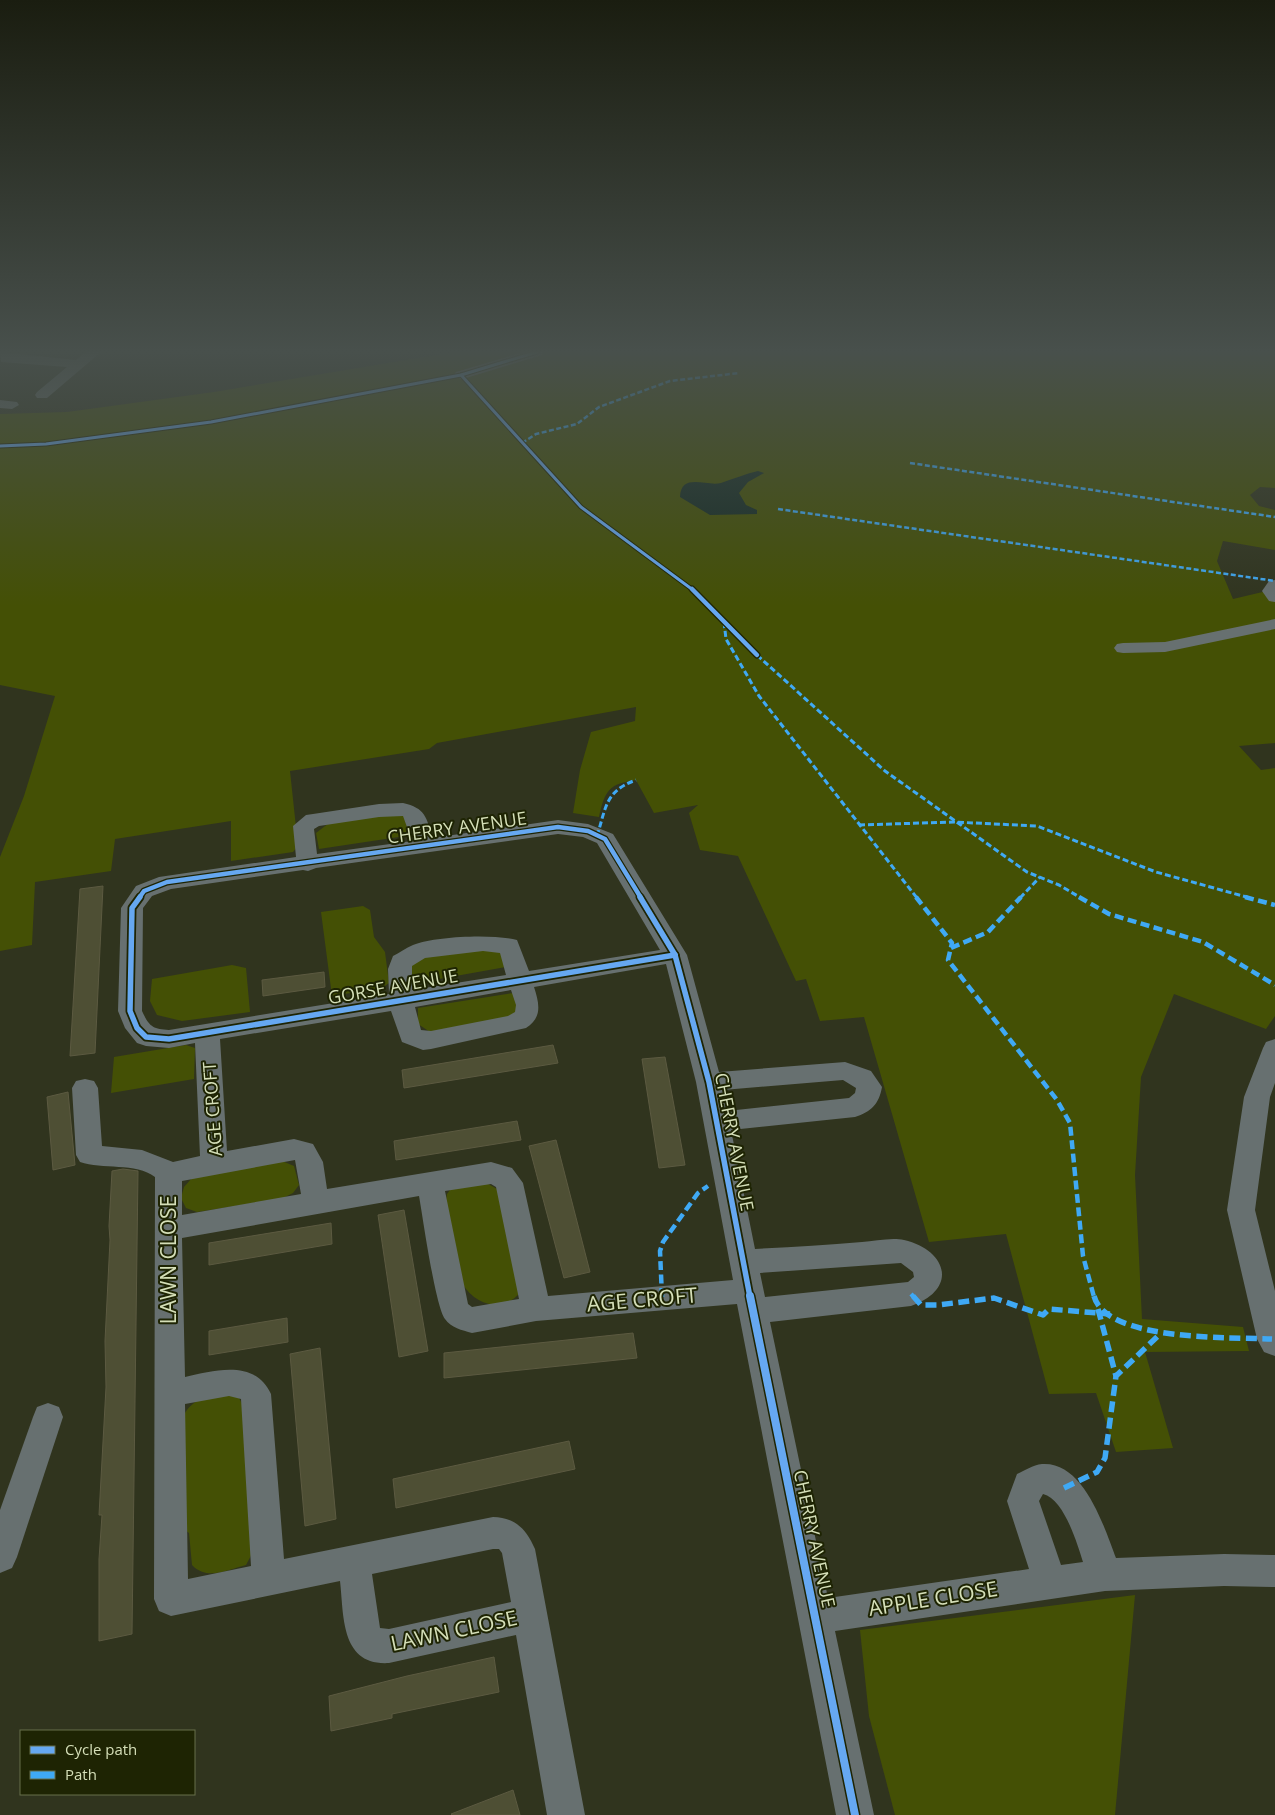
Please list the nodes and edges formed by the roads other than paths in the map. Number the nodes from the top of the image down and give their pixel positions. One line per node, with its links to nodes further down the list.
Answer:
1 (1275, 624): 2 (street)
2 (1123, 648)
3 (424, 847): 4 (street, CHERRY AVENUE); 4 (street, CHERRY AVENUE); 5 (street, CHERRY AVENUE)
4 (308, 864): 8 (street, CHERRY AVENUE)
5 (674, 955): 6 (street, GORSE AVENUE); 11 (street, CHERRY AVENUE)
6 (520, 980): 7 (street, GORSE AVENUE); 7 (street, GORSE AVENUE); 7 (street, GORSE AVENUE)
7 (402, 1000): 9 (street, GORSE AVENUE)
8 (130, 1011): 9 (street, GORSE AVENUE)
9 (207, 1033): 14 (street, AGE CROFT)
10 (1275, 1048): 22 (street)
11 (710, 1082): 13 (street, CHERRY AVENUE); 13 (street, CHERRY AVENUE)
12 (85, 1088): 15 (street)
13 (716, 1122): 19 (street, CHERRY AVENUE)
14 (214, 1164): 15 (street, LAWN CLOSE); 17 (street, AGE CROFT)
15 (168, 1173): 18 (street, LAWN CLOSE)
16 (430, 1184): 17 (street); 21 (street); 21 (street, AGE CROFT)
17 (315, 1202): 18 (street)
18 (168, 1229): 23 (street, LAWN CLOSE)
19 (744, 1262): 20 (street, CHERRY AVENUE); 20 (street)
20 (751, 1301): 21 (street, AGE CROFT); 32 (street, CHERRY AVENUE)
21 (536, 1309)
22 (1275, 1343)
23 (169, 1394): 29 (street); 29 (street, LAWN CLOSE)
24 (48, 1417): 25 (street)
25 (0, 1557)
26 (354, 1562): 29 (street, LAWN CLOSE); 31 (street, LAWN CLOSE); 31 (street, LAWN CLOSE)
27 (1275, 1571): 28 (street, APPLE CLOSE)
28 (1105, 1575): 30 (street, APPLE CLOSE); 30 (street)
29 (269, 1579)
30 (1050, 1582): 32 (street, APPLE CLOSE)
31 (529, 1615): 33 (street)
32 (816, 1617): 34 (street, CHERRY AVENUE)
33 (566, 1815)
34 (855, 1815)

